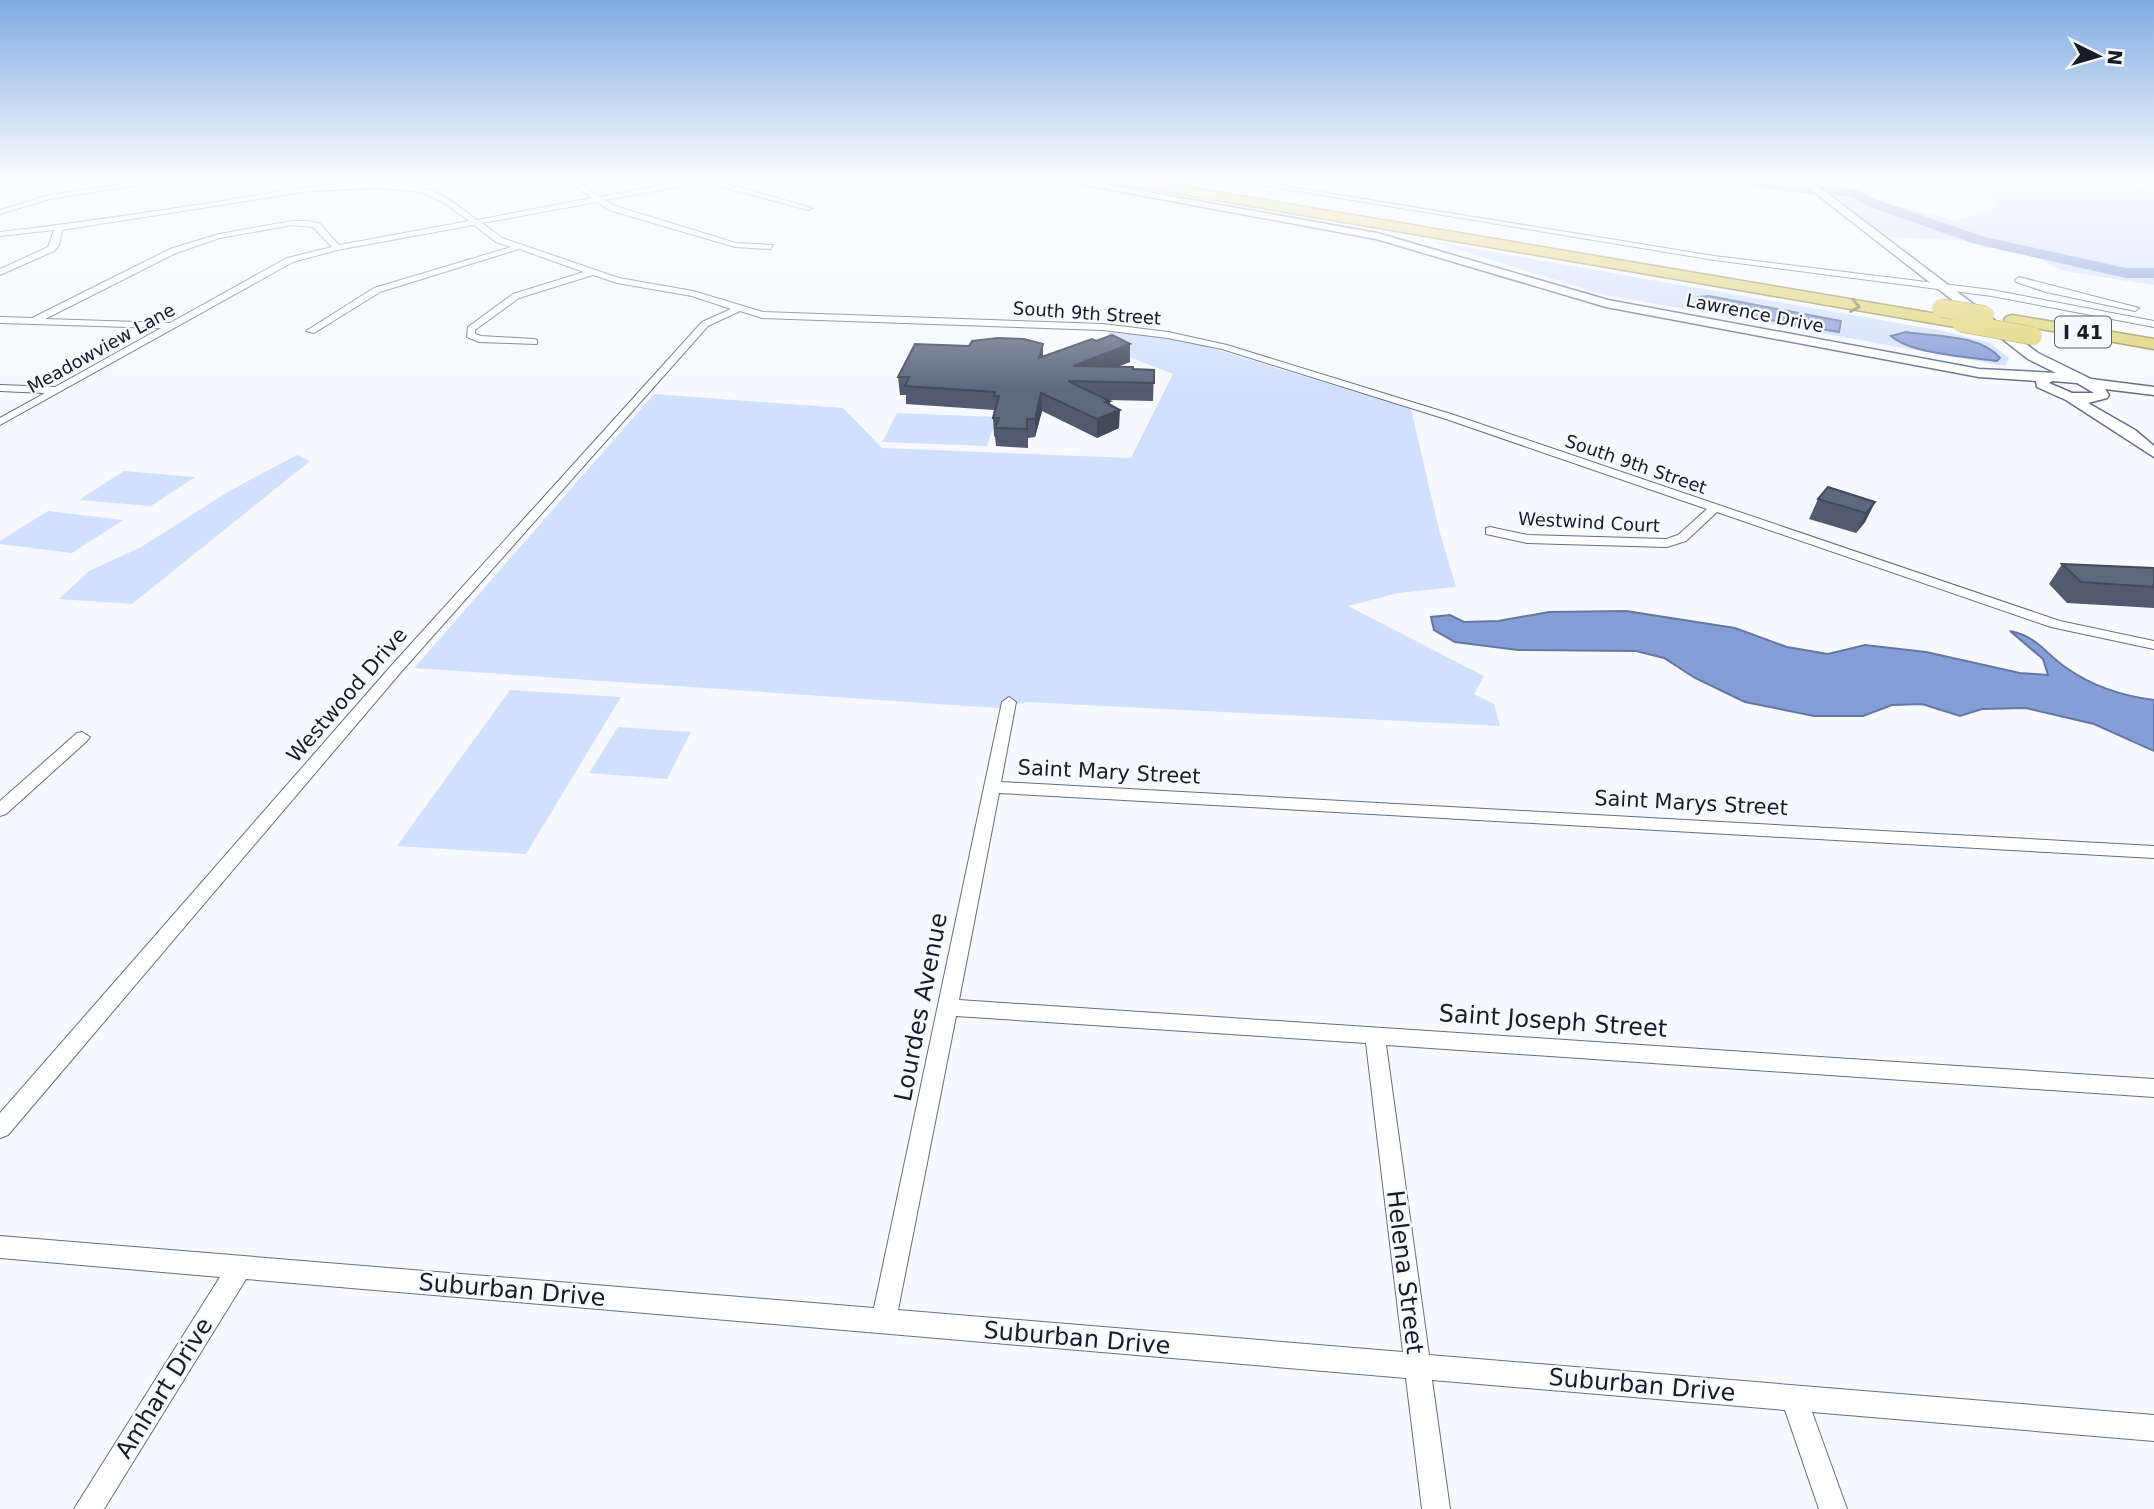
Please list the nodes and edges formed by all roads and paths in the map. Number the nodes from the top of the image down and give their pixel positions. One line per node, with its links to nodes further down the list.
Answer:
1 (52, 248): 11 (street)
2 (181, 248): 18 (street)
3 (335, 248): 20 (street, Meadowview Lane)
4 (514, 248): 21 (street)
5 (523, 248): 12 (street, South 9th Street)
6 (1419, 248): 27 (main road, Lawrence Drive)
7 (1524, 248): 25 (highway, I 41, one-way to 25, bridge)
8 (1586, 248): 23 (highway, I 41, bridge)
9 (1653, 248): 14 (street)
10 (1891, 248): 14 (main road)
11 (0, 272)
12 (592, 272): 15 (street, South 9th Street); 22 (street)
13 (2019, 280): 16 (street)
14 (1938, 285): 19 (street); 24 (main road)
15 (740, 308): 36 (street, South 9th Street); 48 (street, Westwood Drive)
16 (2150, 312)
17 (0, 320): 18 (street)
18 (34, 321): 20 (street)
19 (2154, 324)
20 (172, 326): 29 (street, Meadowview Lane)
21 (311, 331)
22 (534, 342)
23 (2154, 344)
24 (2033, 356): 26 (main road); 27 (main road)
25 (2154, 357)
26 (2082, 381): 27 (main road); 30 (main road); 32 (main road)
27 (2051, 385): 32 (main road); 34 (main road)
28 (0, 388): 29 (street)
29 (57, 390): 33 (street, Meadowview Lane)
30 (2154, 391)
31 (2154, 396): 32 (main road)
32 (2098, 397): 34 (main road)
33 (0, 422)
34 (2130, 433): 35 (main road)
35 (2154, 453)
36 (1716, 508): 37 (street, Westwind Court); 38 (street, South 9th Street)
37 (1490, 531)
38 (2154, 645)
39 (1009, 702): 41 (street, Lourdes Avenue)
40 (82, 737): 43 (street)
41 (992, 787): 42 (street, Saint Mary Street); 45 (street, Lourdes Avenue)
42 (1224, 800): 44 (street, Saint Marys Street)
43 (0, 810)
44 (2154, 852)
45 (948, 1007): 46 (street, Saint Joseph Street); 51 (street, Lourdes Avenue)
46 (1375, 1035): 47 (street, Saint Joseph Street); 52 (street, Helena Street)
47 (2154, 1088)
48 (0, 1128)
49 (0, 1247): 50 (street, Suburban Drive)
50 (240, 1267): 51 (street, Suburban Drive); 55 (street, Amhart Drive)
51 (884, 1321): 52 (street, Suburban Drive)
52 (1418, 1366): 53 (street, Suburban Drive); 56 (street, Helena Street)
53 (1794, 1398): 54 (street, Suburban Drive); 57 (street)
54 (2154, 1428)
55 (88, 1509)
56 (1436, 1509)
57 (1833, 1509)

